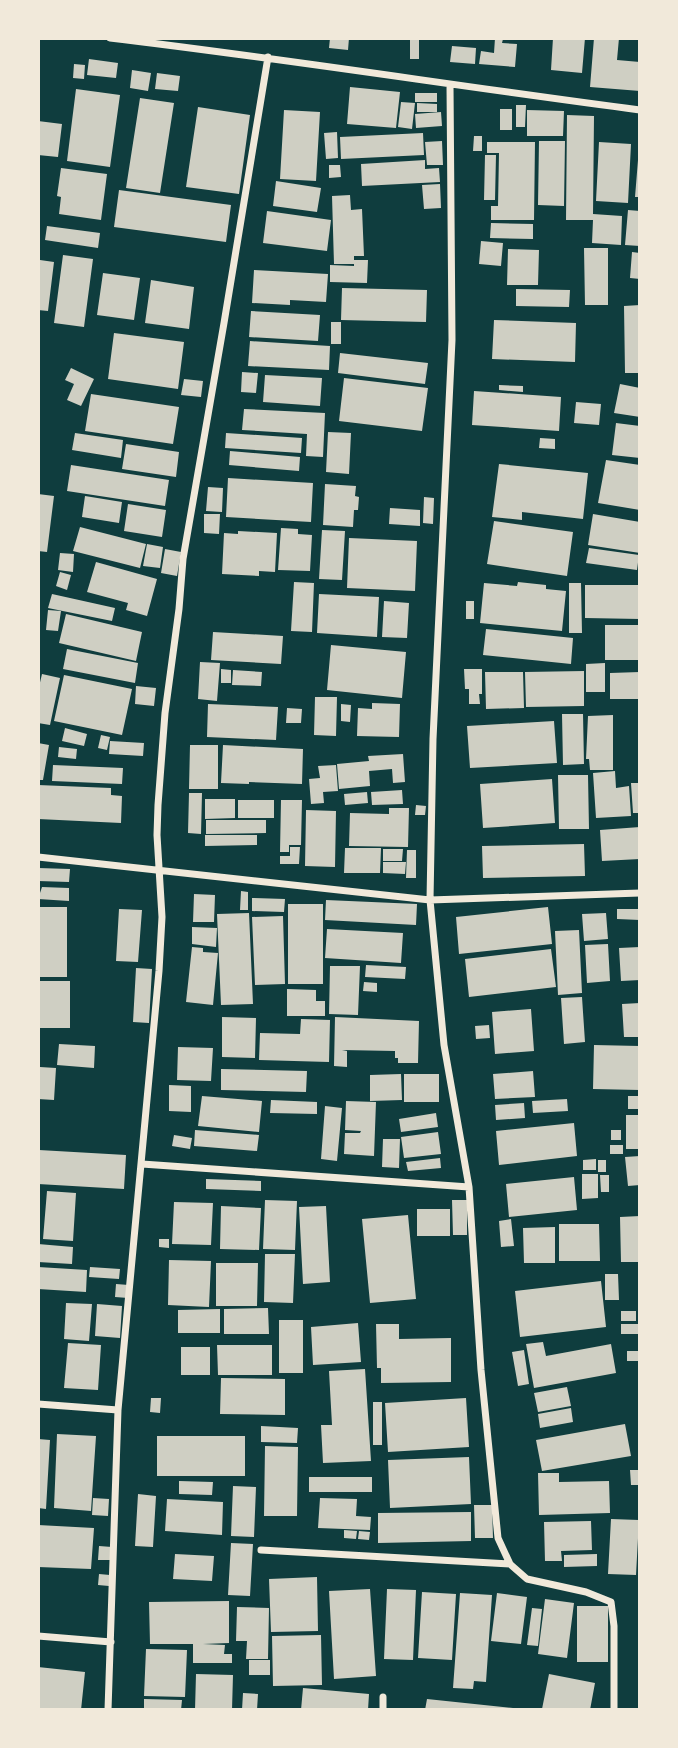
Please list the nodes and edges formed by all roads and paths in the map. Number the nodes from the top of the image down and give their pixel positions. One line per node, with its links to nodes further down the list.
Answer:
1 (110, 38): 2 (street)
2 (268, 57): 3 (street); 6 (street)
3 (450, 85): 4 (street); 8 (street)
4 (639, 110)
5 (38, 857): 6 (street)
6 (160, 870): 8 (street); 9 (street)
7 (639, 893): 8 (street)
8 (430, 900): 10 (street)
9 (142, 1164): 10 (street); 12 (street)
10 (468, 1187): 14 (street)
11 (38, 1404): 12 (street)
12 (118, 1410): 16 (street)
13 (261, 1550): 14 (street)
14 (510, 1564): 20 (street)
15 (38, 1636): 16 (street)
16 (111, 1642): 18 (street)
17 (383, 1697): 19 (street)
18 (108, 1710)
19 (383, 1710)
20 (614, 1710)

